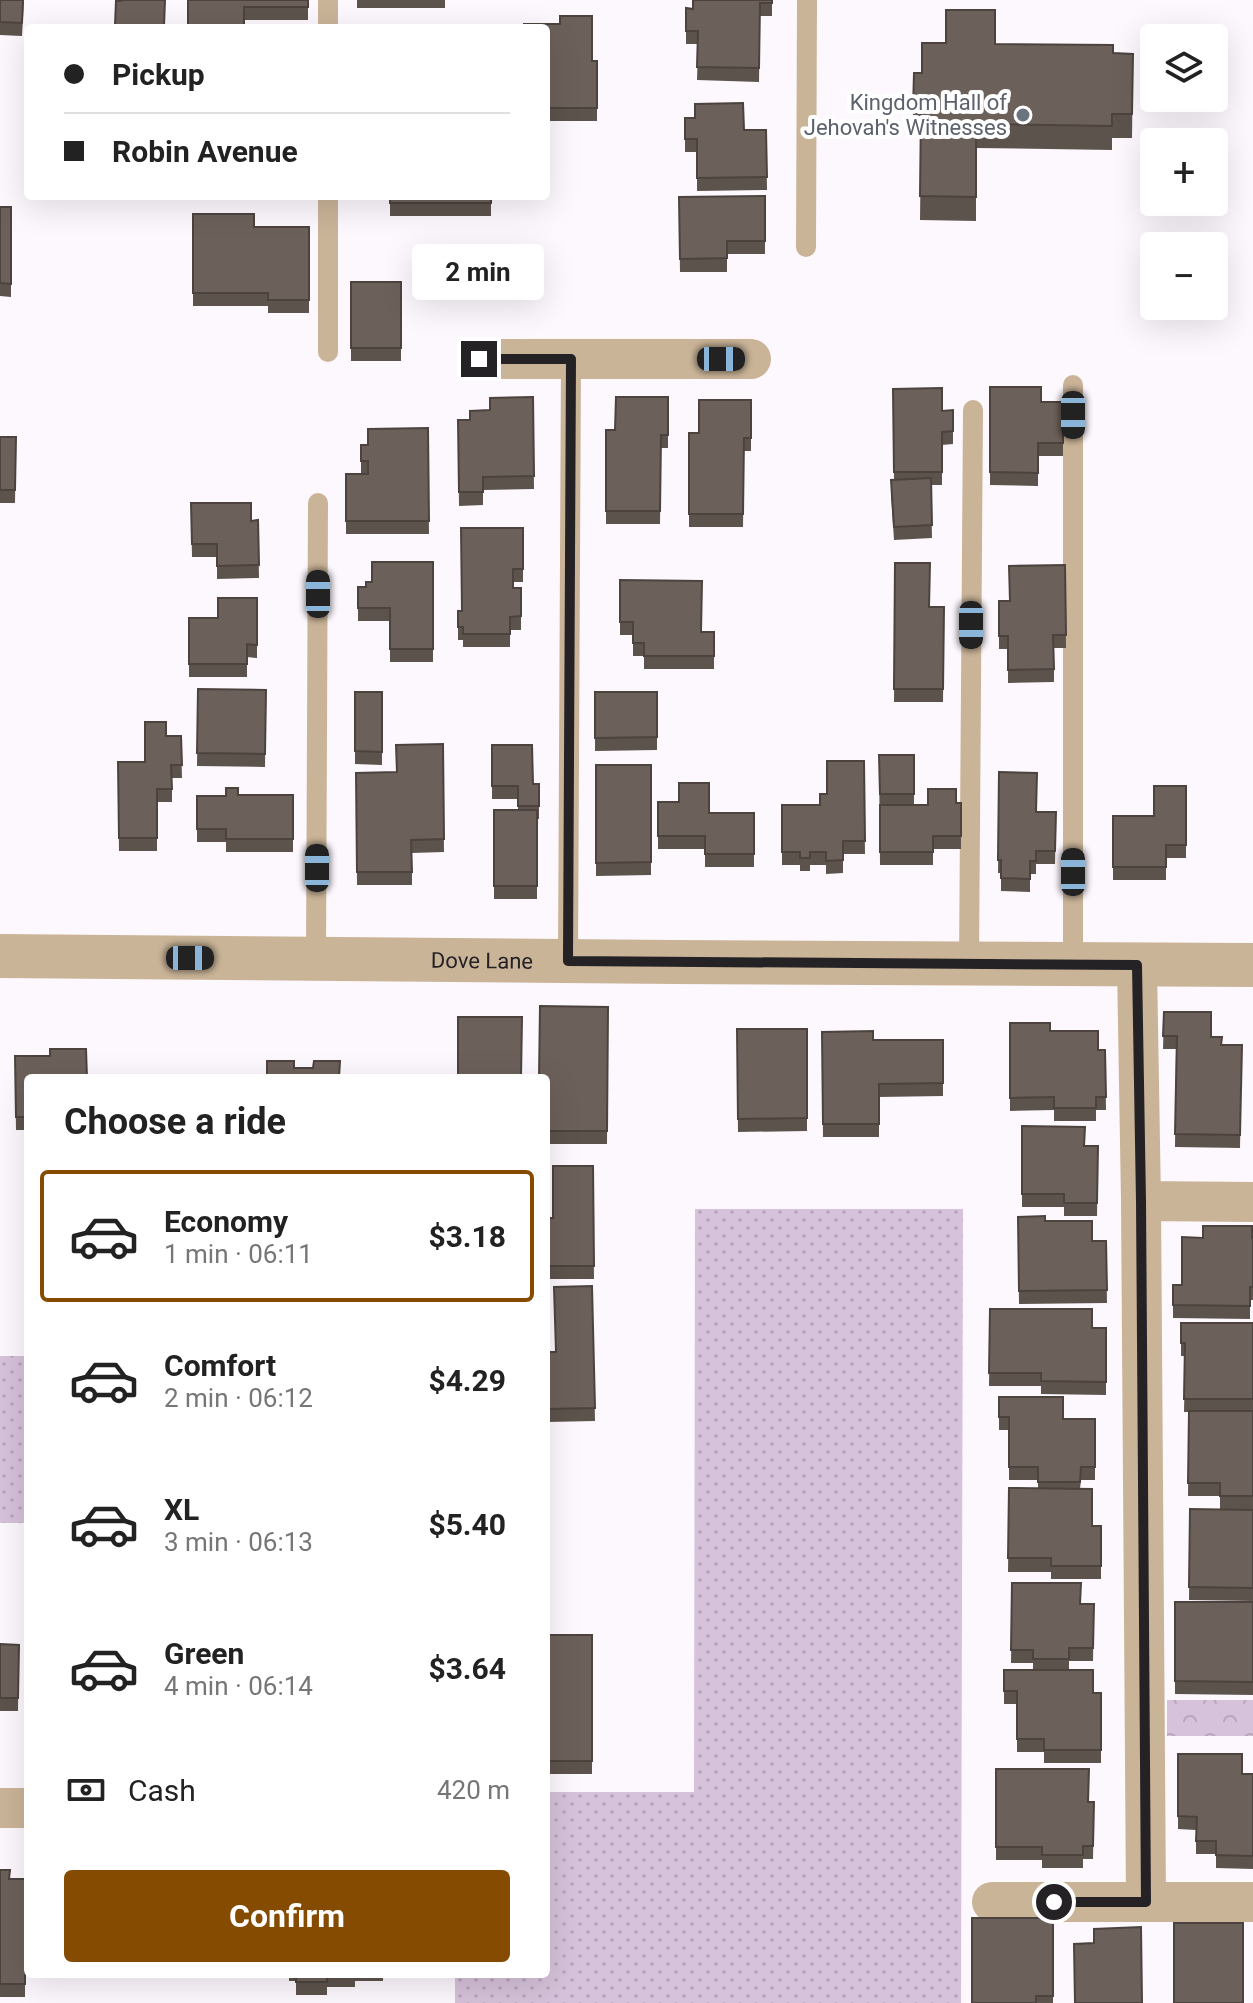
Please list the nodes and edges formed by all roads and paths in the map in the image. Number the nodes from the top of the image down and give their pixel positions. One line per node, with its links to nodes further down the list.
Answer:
1 (328, 0): 3 (lane)
2 (807, 0): 5 (lane)
3 (328, 24)
4 (328, 200): 6 (lane)
5 (806, 247)
6 (328, 352)
7 (479, 359): 8 (street)
8 (571, 359): 9 (street); 15 (lane)
9 (751, 359)
10 (1073, 385): 17 (lane)
11 (973, 410): 16 (lane)
12 (318, 503): 14 (lane)
13 (0, 956): 14 (street, Dove Lane)
14 (316, 959): 15 (street, Dove Lane)
15 (568, 961): 16 (street, Dove Lane)
16 (969, 963): 17 (street, Dove Lane)
17 (1073, 964): 18 (street, Dove Lane)
18 (1137, 965): 19 (street, Dove Lane); 20 (street)
19 (1253, 965)
20 (1141, 1201): 21 (street); 25 (street)
21 (1253, 1202)
22 (0, 1808): 23 (street)
23 (24, 1808)
24 (992, 1902): 25 (street)
25 (1146, 1902): 26 (street)
26 (1253, 1902)

